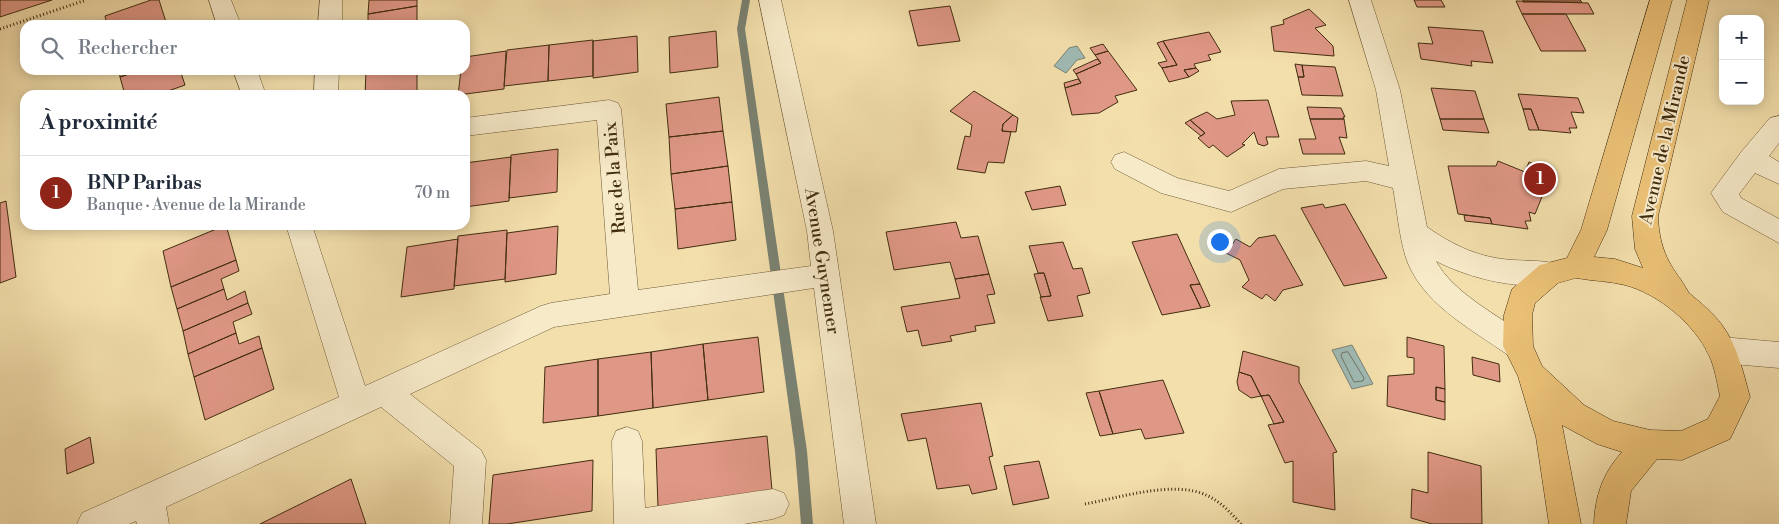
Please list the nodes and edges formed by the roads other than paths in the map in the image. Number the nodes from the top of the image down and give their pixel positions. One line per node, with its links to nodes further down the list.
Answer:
1 (220, 0): 7 (street)
2 (332, 0): 8 (street)
3 (770, 0): 23 (street, Avenue Guynemer)
4 (1360, 0): 18 (street)
5 (1661, 0): 22 (main road)
6 (1698, 0): 24 (main road, Avenue de la Mirande)
7 (226, 20)
8 (330, 20)
9 (247, 75): 11 (street)
10 (327, 75): 12 (street)
11 (252, 90)
12 (326, 90)
13 (1779, 125): 15 (street)
14 (470, 126): 25 (street, Rue de la Paix)
15 (1751, 158): 17 (street); 21 (street)
16 (1124, 162): 18 (street)
17 (1779, 174)
18 (1404, 180): 20 (street)
19 (301, 230): 31 (street)
20 (1414, 232): 22 (street); 26 (street)
21 (1779, 232)
22 (1563, 270): 24 (main road); 26 (main road)
23 (826, 275): 25 (street); 40 (street, Avenue Guynemer)
24 (1681, 301): 27 (main road)
25 (625, 303): 30 (street)
26 (1518, 346): 29 (main road)
27 (1721, 350): 28 (street); 33 (main road)
28 (1779, 355)
29 (1532, 375): 33 (main road); 41 (main road)
30 (383, 390): 31 (street); 37 (street)
31 (355, 402): 35 (street)
32 (626, 441): 38 (street)
33 (1650, 444): 42 (main road)
34 (773, 504): 39 (street)
35 (150, 511): 36 (street)
36 (93, 524)
37 (466, 524)
38 (630, 524)
39 (643, 524)
40 (860, 524)
41 (1565, 524)
42 (1610, 524)

